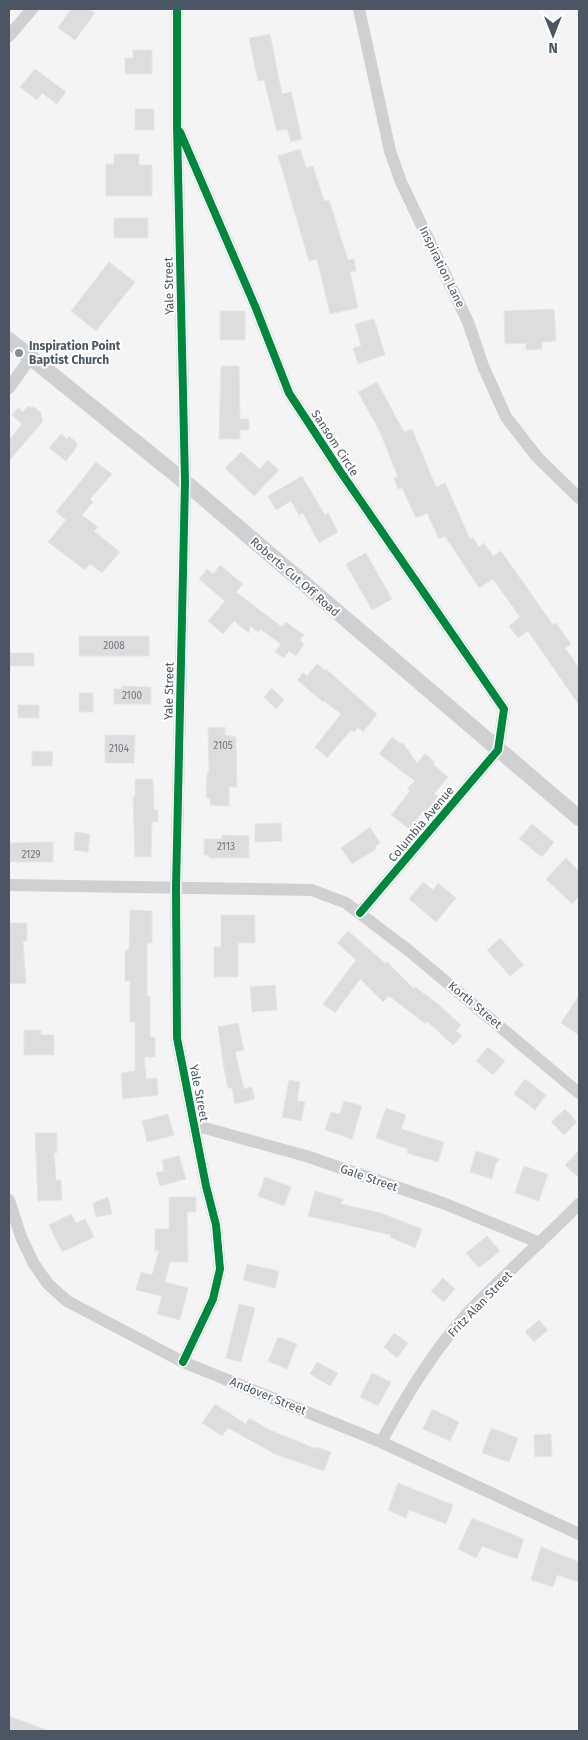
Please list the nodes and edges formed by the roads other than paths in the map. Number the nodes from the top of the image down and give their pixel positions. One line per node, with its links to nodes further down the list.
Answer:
1 (32, 9): 4 (street)
2 (176, 9): 5 (street, Yale Street)
3 (358, 9): 10 (street, Inspiration Lane)
4 (9, 36)
5 (176, 126): 9 (street, Yale Street); 11 (street, Sansom Circle)
6 (9, 340): 7 (street, Roberts Cut Off Road)
7 (31, 357): 8 (street); 9 (street, Roberts Cut Off Road)
8 (9, 388)
9 (185, 482): 11 (street, Roberts Cut Off Road); 14 (street, Yale Street)
10 (579, 498)
11 (498, 750): 12 (street, Roberts Cut Off Road); 15 (street, Columbia Avenue)
12 (579, 818)
13 (9, 885): 14 (street)
14 (176, 888): 15 (street); 17 (street, Yale Street)
15 (364, 916): 16 (street, Korth Street)
16 (579, 1093)
17 (194, 1125): 20 (street, Gale Street); 21 (street, Yale Street)
18 (9, 1200): 21 (street, Andover Street)
19 (579, 1204): 20 (street, Fritz Alan Street)
20 (540, 1243): 22 (street, Fritz Alan Street)
21 (183, 1362): 22 (street, Andover Street)
22 (381, 1442): 23 (street, Andover Street)
23 (579, 1534)

